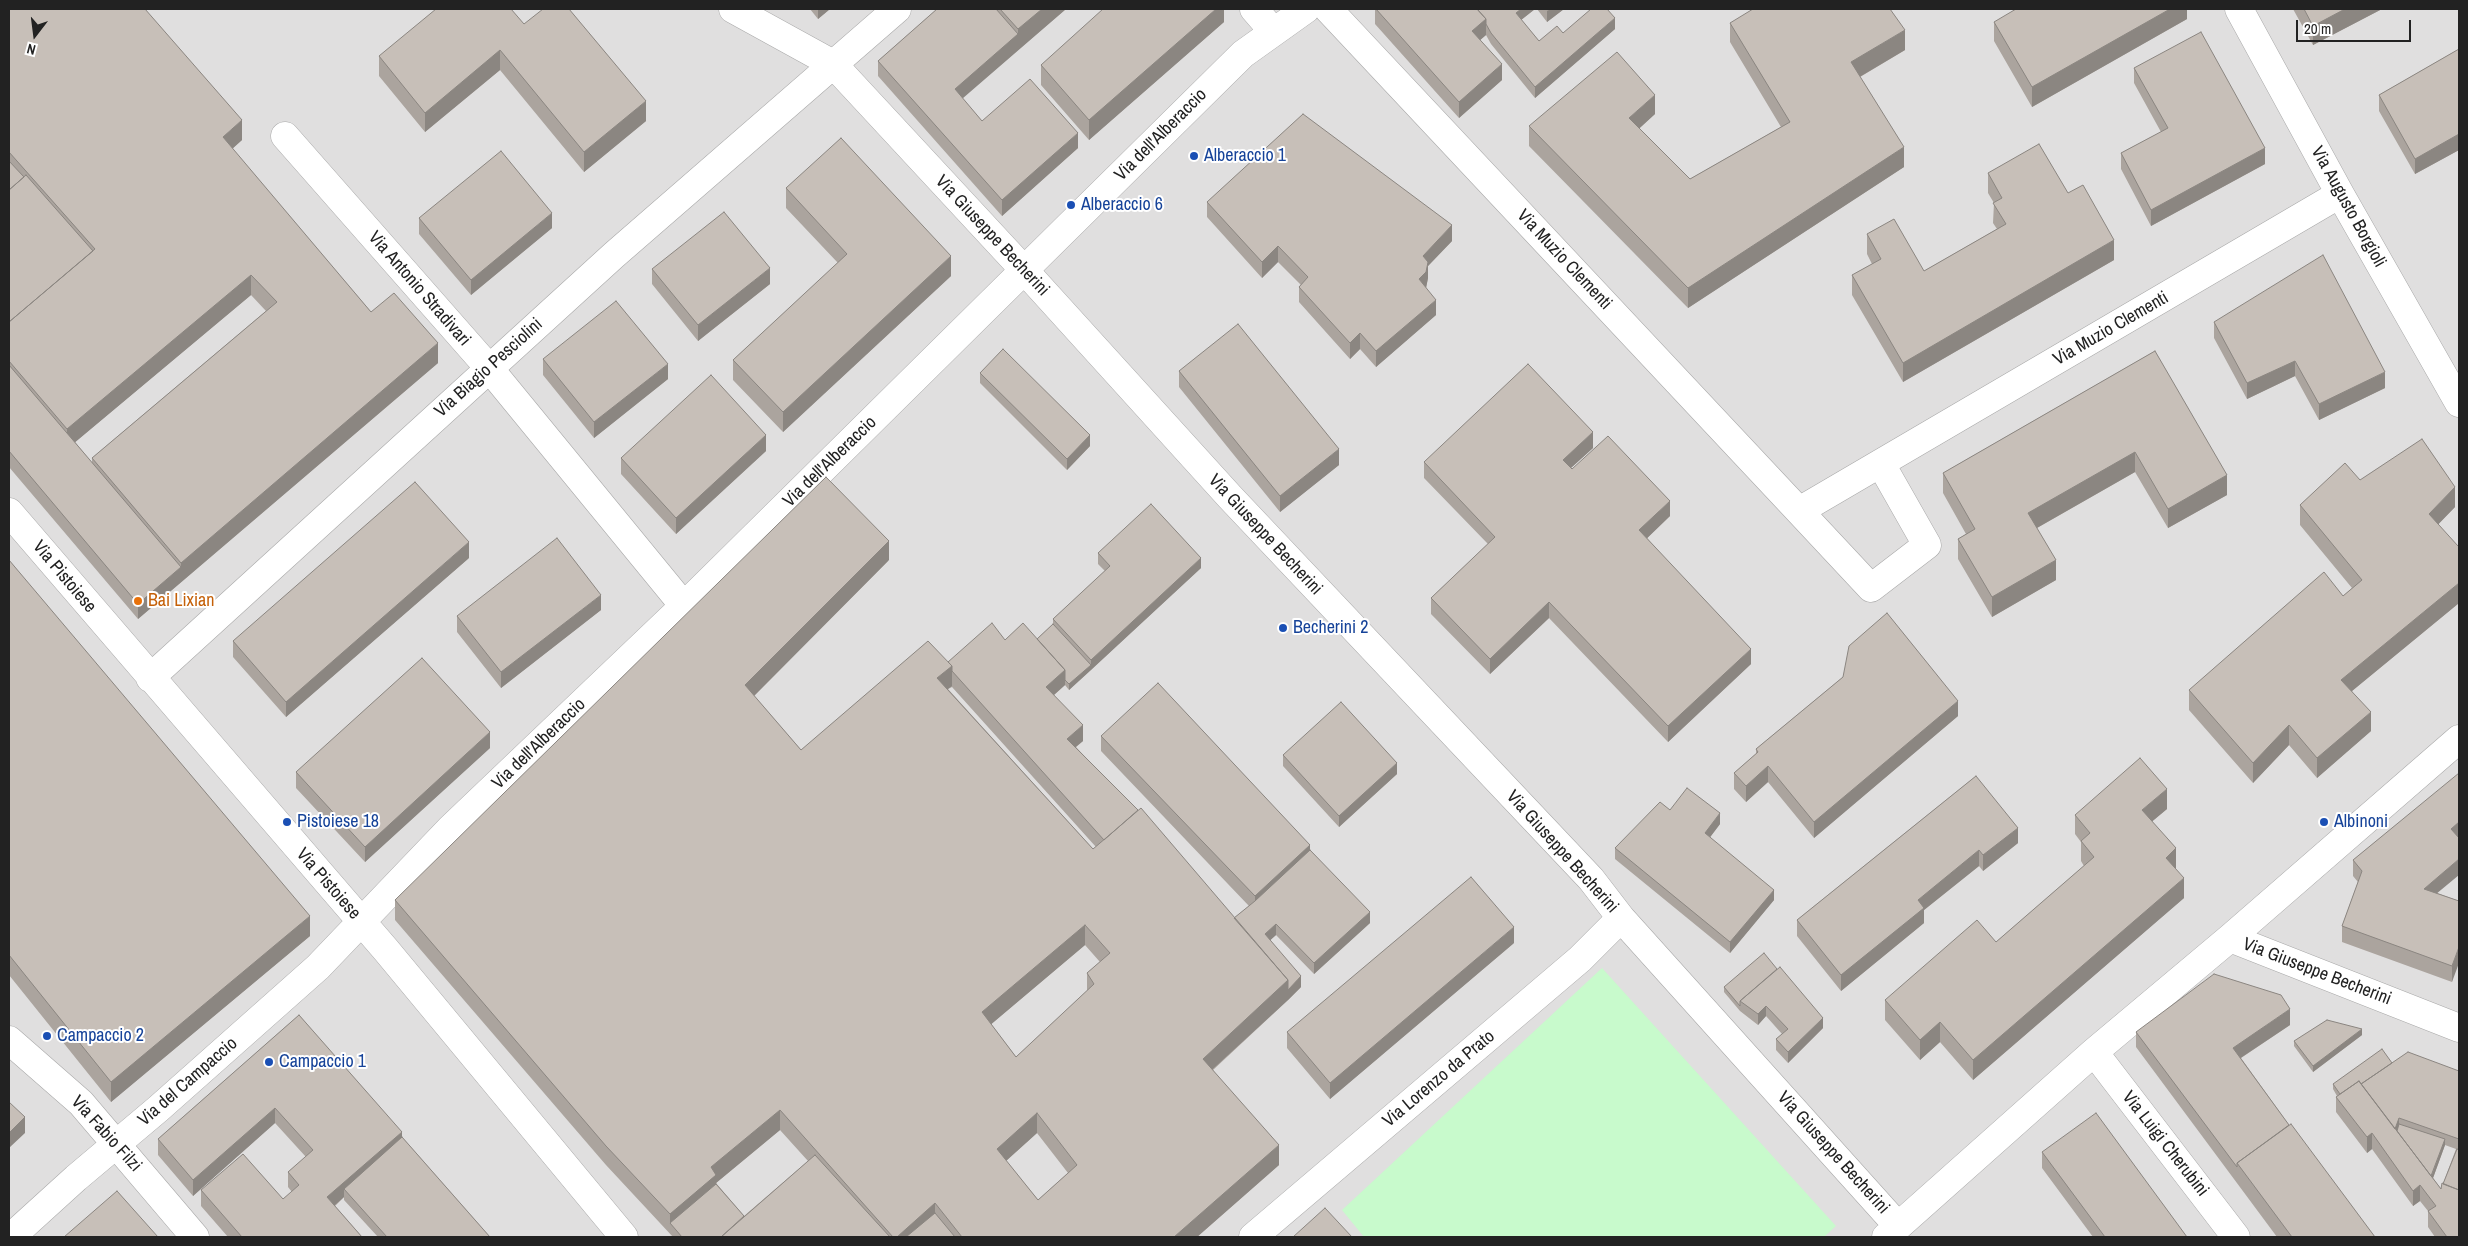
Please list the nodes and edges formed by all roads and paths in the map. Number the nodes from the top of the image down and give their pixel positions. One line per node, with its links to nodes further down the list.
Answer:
1 (733, 9): 8 (street, Via Giuseppe Becherini)
2 (898, 9): 8 (street, Via Biagio Pesciolini)
3 (1254, 9): 7 (street)
4 (1306, 9): 7 (street, Via dell'Alberaccio)
5 (1328, 9): 15 (street, Via Muzio Clementi)
6 (2239, 9): 10 (street, Via Augusto Borgioli)
7 (1273, 31): 11 (street, Via dell'Alberaccio)
8 (833, 64): 11 (street, Via Giuseppe Becherini); 12 (street, Via Biagio Pesciolini)
9 (285, 136): 12 (street, Via Antonio Stradivari)
10 (2340, 194): 13 (street, Via Augusto Borgioli); 14 (street, Via Muzio Clementi)
11 (1025, 271): 17 (street, Via dell'Alberaccio); 20 (street, Via Giuseppe Becherini)
12 (489, 368): 17 (street, Via Antonio Stradivari); 18 (street, Via Biagio Pesciolini)
13 (2459, 403)
14 (1881, 464): 15 (street, Via Muzio Clementi); 15 (street, Via Muzio Clementi)
15 (1799, 511)
16 (9, 512): 18 (street, Via Pistoiese)
17 (684, 606): 21 (street, Via dell'Alberaccio)
18 (150, 678): 21 (street, Via Pistoiese)
19 (2459, 740): 22 (street)
20 (1621, 918): 27 (street, Via Giuseppe Becherini); 31 (street, Via Lorenzo da Prato)
21 (360, 922): 26 (street, Via del Campaccio); 30 (street, Via Pistoiese)
22 (2230, 938): 23 (street, Via Giuseppe Becherini); 25 (street, Via Giuseppe Becherini)
23 (2459, 1028)
24 (9, 1040): 26 (street, Via Fabio Filzi)
25 (2094, 1052): 27 (street, Via Giuseppe Becherini); 32 (street, Via Luigi Cherubini)
26 (116, 1143): 28 (street, Via del Campaccio); 29 (street, Via Fabio Filzi)
27 (1892, 1232)
28 (11, 1237)
29 (195, 1237)
30 (624, 1237)
31 (1253, 1237)
32 (2236, 1237)

